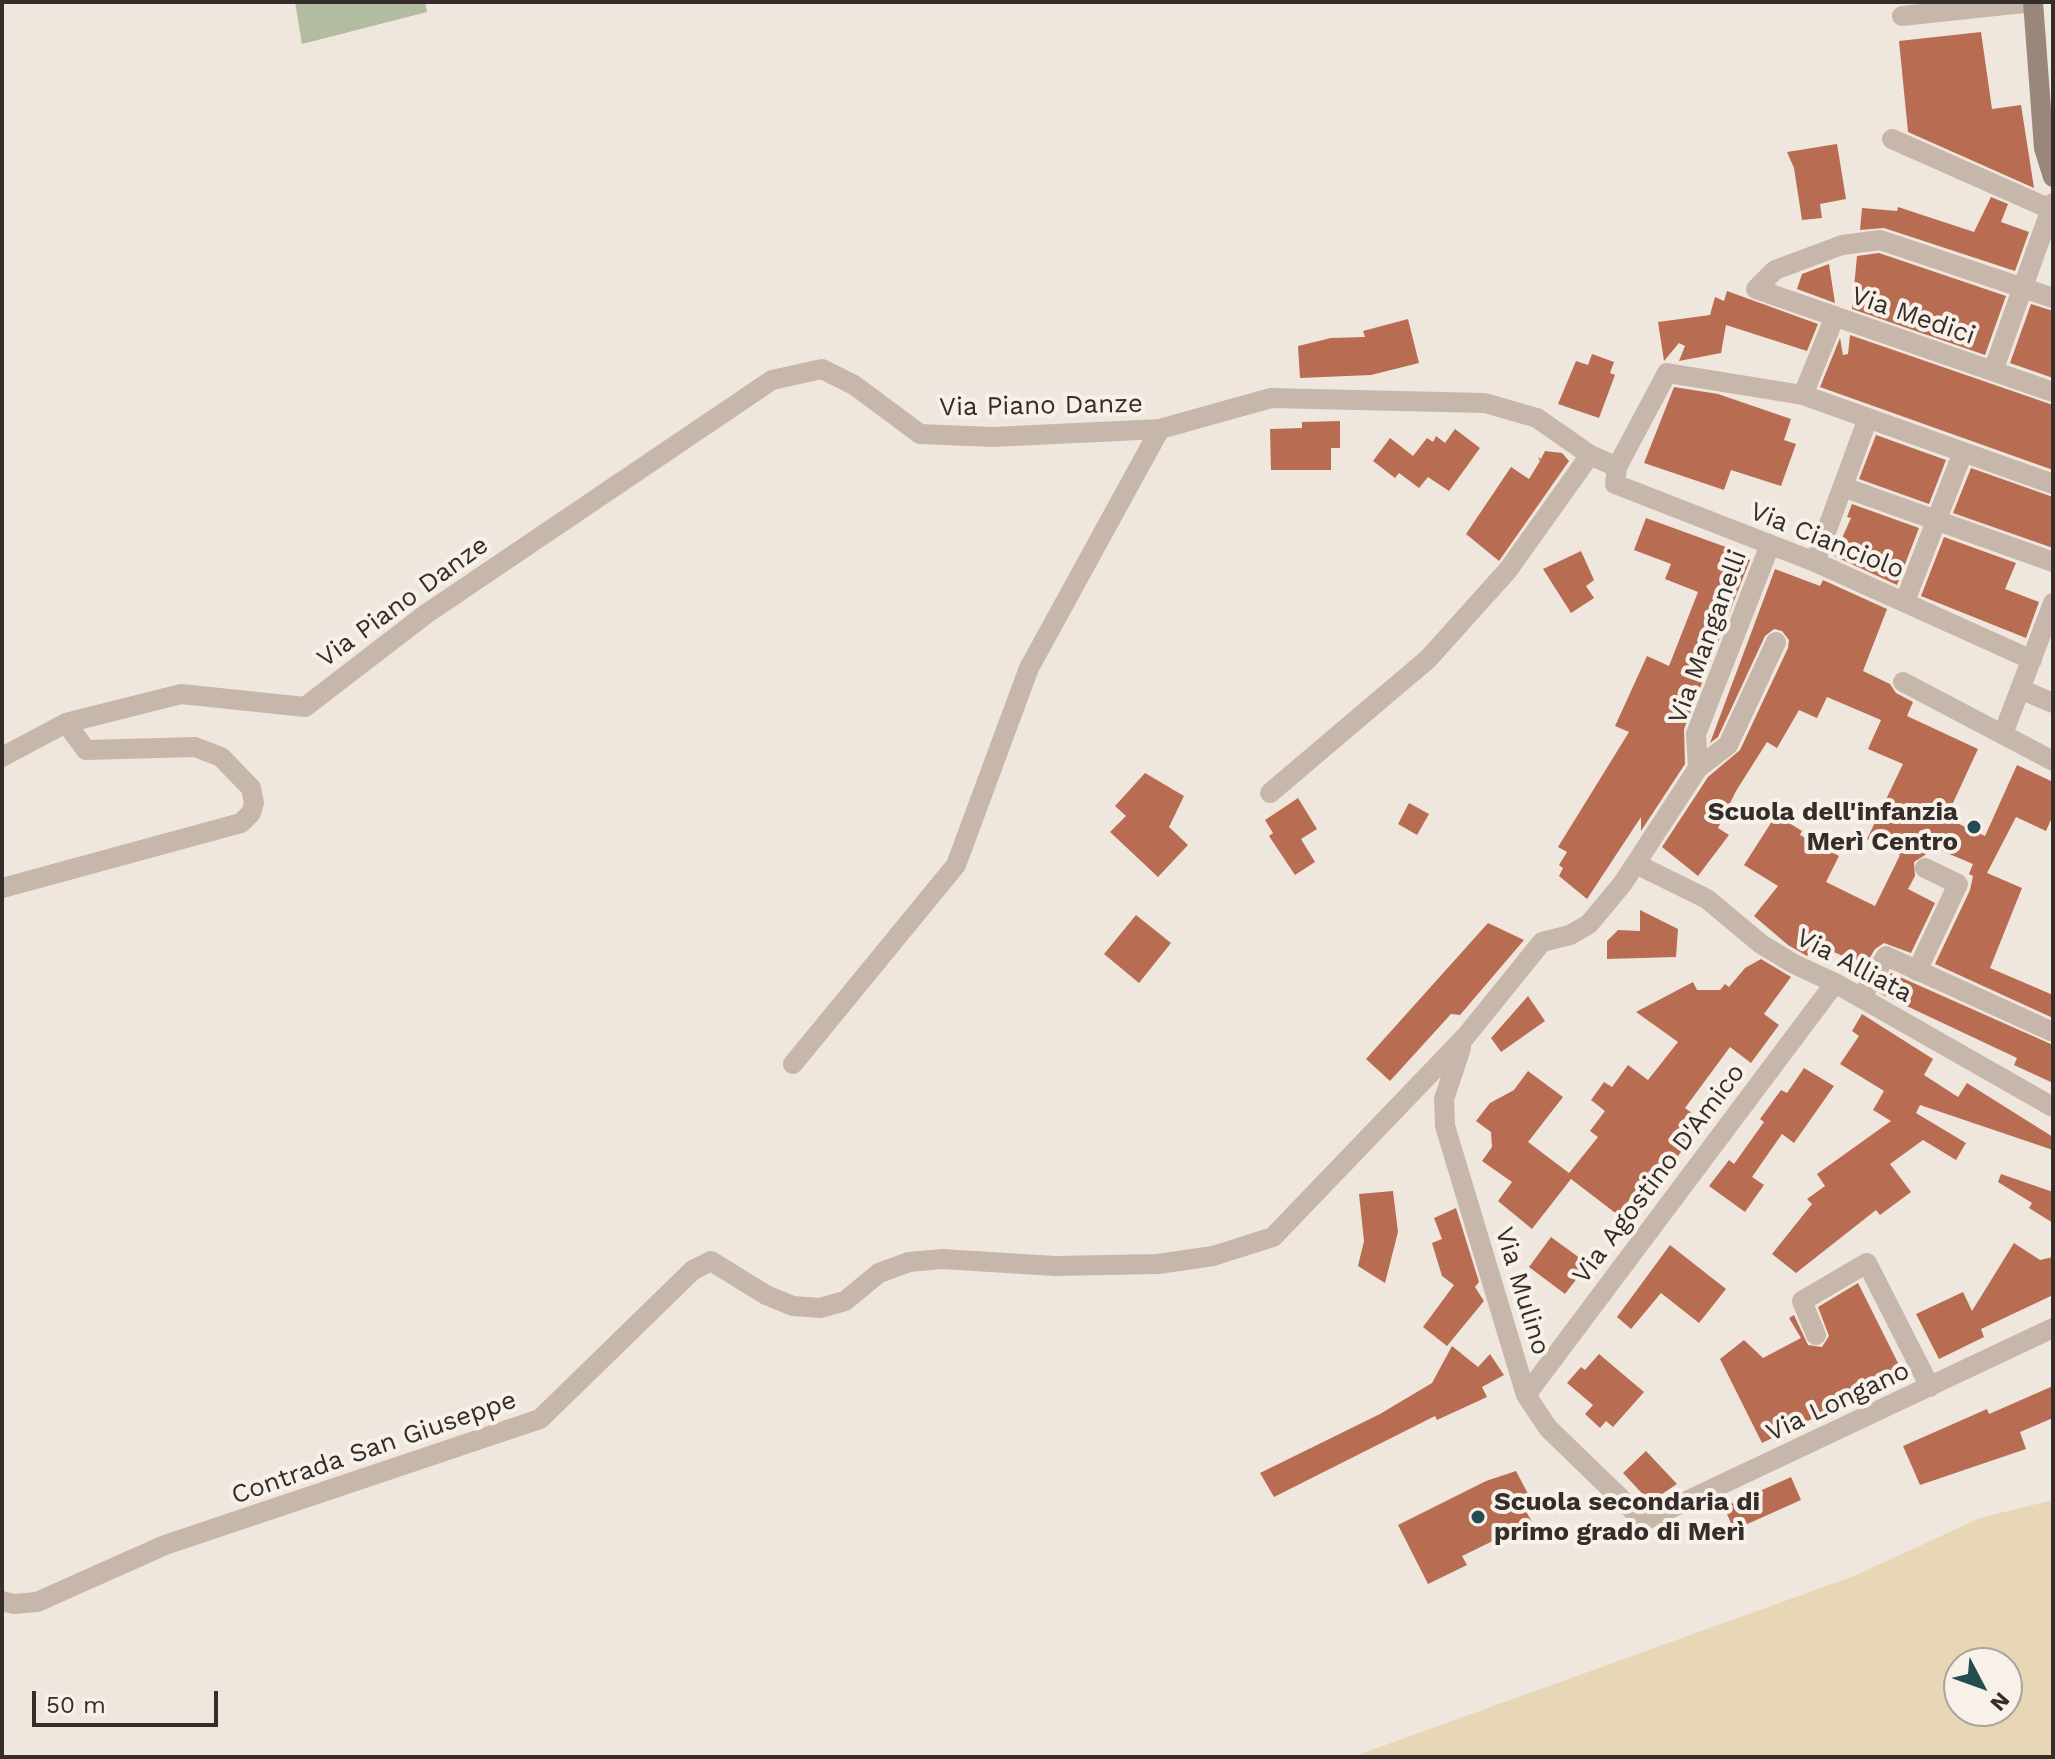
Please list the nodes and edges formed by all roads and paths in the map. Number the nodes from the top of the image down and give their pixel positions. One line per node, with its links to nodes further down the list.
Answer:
1 (2033, 2): 2 (street); 4 (street)
2 (1902, 16)
3 (1892, 139): 5 (street)
4 (2053, 177)
5 (2051, 206): 6 (street)
6 (2021, 288): 7 (street); 8 (street, Via Medici); 9 (street)
7 (2053, 298)
8 (1835, 316): 9 (street, Via Medici); 11 (street)
9 (1993, 371): 10 (street, Via Medici)
10 (2053, 392)
11 (1803, 395): 12 (street); 16 (street)
12 (1868, 418): 14 (street); 18 (street)
13 (1160, 429): 15 (street, Via Piano Danze); 30 (street, Via Piano Danze); 44 (street)
14 (1963, 452): 17 (street); 19 (street)
15 (1590, 455): 16 (street, Via Piano Danze); 35 (street)
16 (1617, 467): 20 (street, Via Cianciolo)
17 (2053, 484)
18 (1843, 487): 19 (street); 21 (street)
19 (1936, 520): 22 (street); 23 (street)
20 (1770, 545): 21 (street, Via Cianciolo); 34 (street, Via Manganelli)
21 (1815, 562): 23 (street, Via Cianciolo)
22 (2053, 562)
23 (1905, 601): 26 (street, Via Cianciolo)
24 (2053, 603): 26 (street)
25 (1776, 642): 34 (street)
26 (2032, 660): 28 (street)
27 (1903, 682): 31 (street)
28 (2020, 689): 29 (street); 31 (street)
29 (2053, 703)
30 (66, 723): 32 (street, Via Piano Danze); 38 (street)
31 (2003, 734): 33 (street)
32 (2, 757)
33 (2053, 761)
34 (1698, 768): 36 (street)
35 (1270, 793)
36 (1636, 864): 40 (street, Via Alliata); 43 (street)
37 (1925, 868): 39 (street)
38 (2, 888)
39 (1917, 971): 41 (street); 42 (street)
40 (1835, 983): 41 (street, Via Alliata); 49 (street, Via Agostino D'Amico)
41 (1861, 998): 45 (street, Via Alliata)
42 (2053, 1032)
43 (1466, 1036): 49 (street, Via Mulino); 51 (street, Contrada San Giuseppe)
44 (793, 1064)
45 (2053, 1107)
46 (2053, 1328): 48 (street, Via Longano)
47 (1816, 1335): 48 (street)
48 (1930, 1387): 50 (street, Via Longano)
49 (1526, 1395): 50 (street, Via Mulino)
50 (1644, 1521)
51 (2, 1601)

